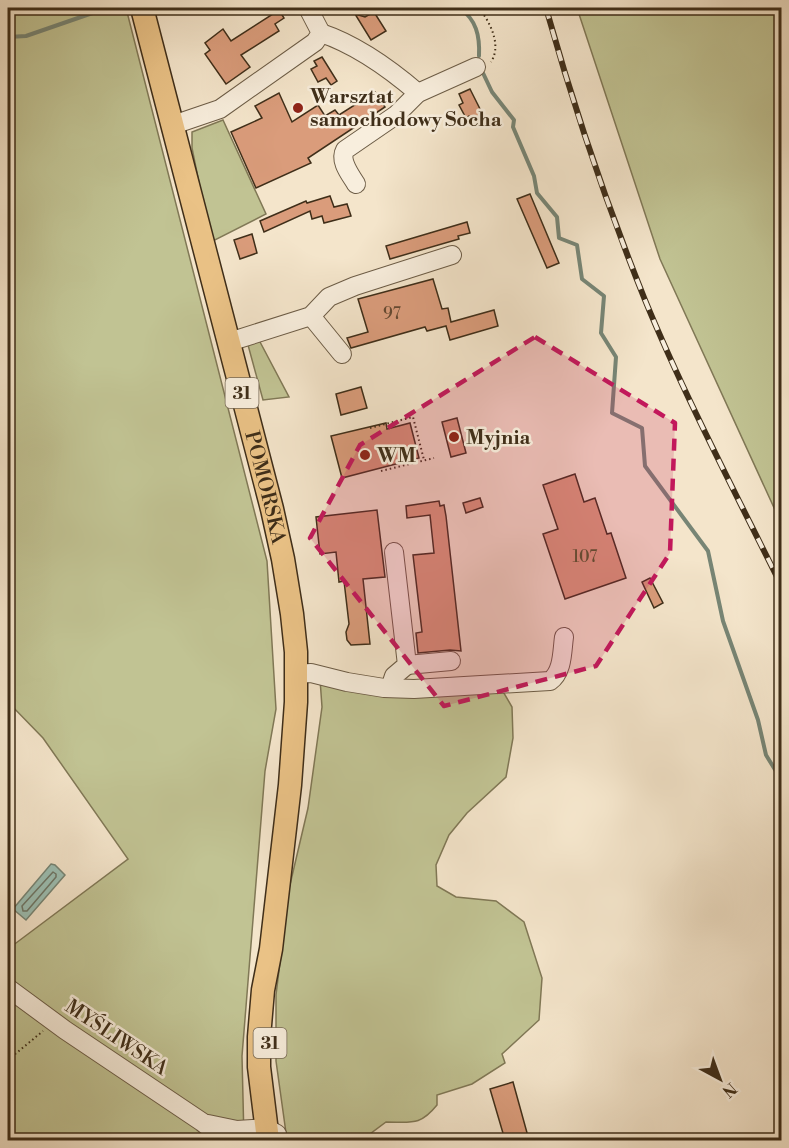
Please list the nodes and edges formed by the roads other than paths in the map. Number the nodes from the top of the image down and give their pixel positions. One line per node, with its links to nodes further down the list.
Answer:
1 (142, 8): 6 (main road, POMORSKA / 31)
2 (308, 8): 3 (street)
3 (321, 33): 5 (street); 6 (street)
4 (476, 66): 5 (street)
5 (418, 93): 7 (street)
6 (173, 125): 10 (main road, POMORSKA / 31)
7 (356, 184)
8 (452, 255): 9 (street)
9 (311, 316): 10 (street); 11 (street)
10 (229, 342): 16 (main road, POMORSKA / 31)
11 (342, 354)
12 (394, 552): 15 (street)
13 (564, 637): 17 (street)
14 (451, 661): 15 (street)
15 (406, 665): 17 (street)
16 (296, 674): 17 (street); 20 (main road, POMORSKA / 31)
17 (390, 688)
18 (8, 988): 19 (street, MYŚLIWSKA)
19 (202, 1122): 20 (street, MYŚLIWSKA); 21 (street, MYŚLIWSKA)
20 (274, 1137)
21 (225, 1140)

